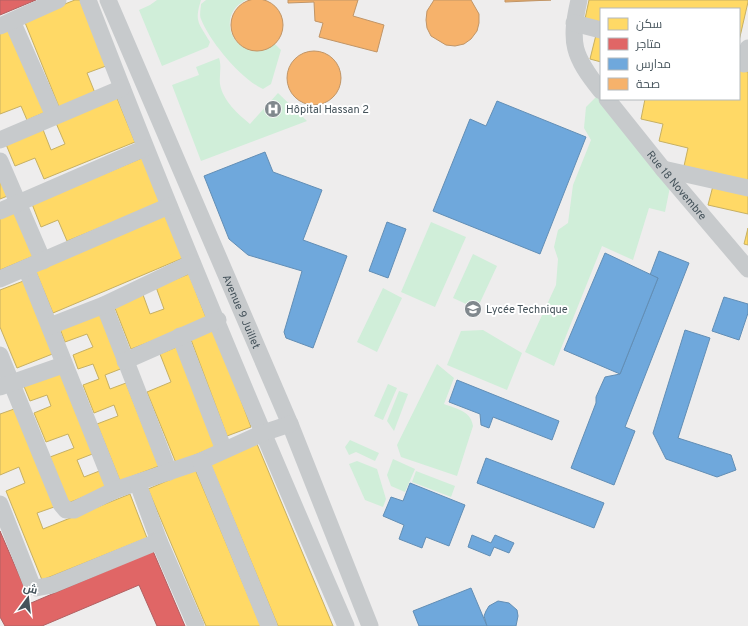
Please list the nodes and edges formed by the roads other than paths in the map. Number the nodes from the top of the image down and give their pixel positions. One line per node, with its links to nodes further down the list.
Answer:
1 (58, 0): 5 (street)
2 (88, 0): 8 (street)
3 (108, 0): 33 (street, Avenue 9 Juillet)
4 (579, 0): 6 (street)
5 (6, 23): 11 (street)
6 (574, 23): 7 (street); 9 (street)
7 (600, 30)
8 (122, 88): 11 (street); 13 (street)
9 (600, 90)
10 (608, 100): 15 (street, Rue 18 Novembre)
11 (54, 116): 12 (street)
12 (0, 140)
13 (146, 148): 17 (street); 18 (street)
14 (0, 162): 17 (street)
15 (663, 169): 16 (street); 23 (street, Rue 18 Novembre)
16 (748, 188)
17 (18, 203): 19 (street); 20 (street)
18 (169, 206): 20 (street); 21 (street)
19 (0, 211)
20 (43, 261): 22 (street)
21 (192, 263): 25 (street); 26 (street)
22 (26, 268): 24 (street); 27 (street)
23 (748, 269)
24 (0, 279)
25 (104, 305): 27 (street); 30 (street)
26 (218, 320): 28 (street); 34 (street)
27 (50, 326): 31 (street)
28 (180, 336): 30 (street); 35 (street)
29 (0, 355): 32 (street)
30 (125, 361): 37 (street)
31 (64, 365): 32 (street); 39 (street)
32 (5, 385): 39 (street)
33 (290, 424): 34 (street); 45 (street, Avenue 9 Juillet)
34 (263, 433): 35 (street); 44 (street)
35 (224, 450): 36 (street)
36 (201, 461): 37 (street); 43 (street)
37 (169, 472): 38 (street)
38 (138, 484): 39 (street); 41 (street)
39 (115, 490)
40 (0, 504): 41 (street)
41 (160, 541): 42 (street)
42 (196, 626)
43 (269, 626)
44 (346, 626)
45 (370, 626)

